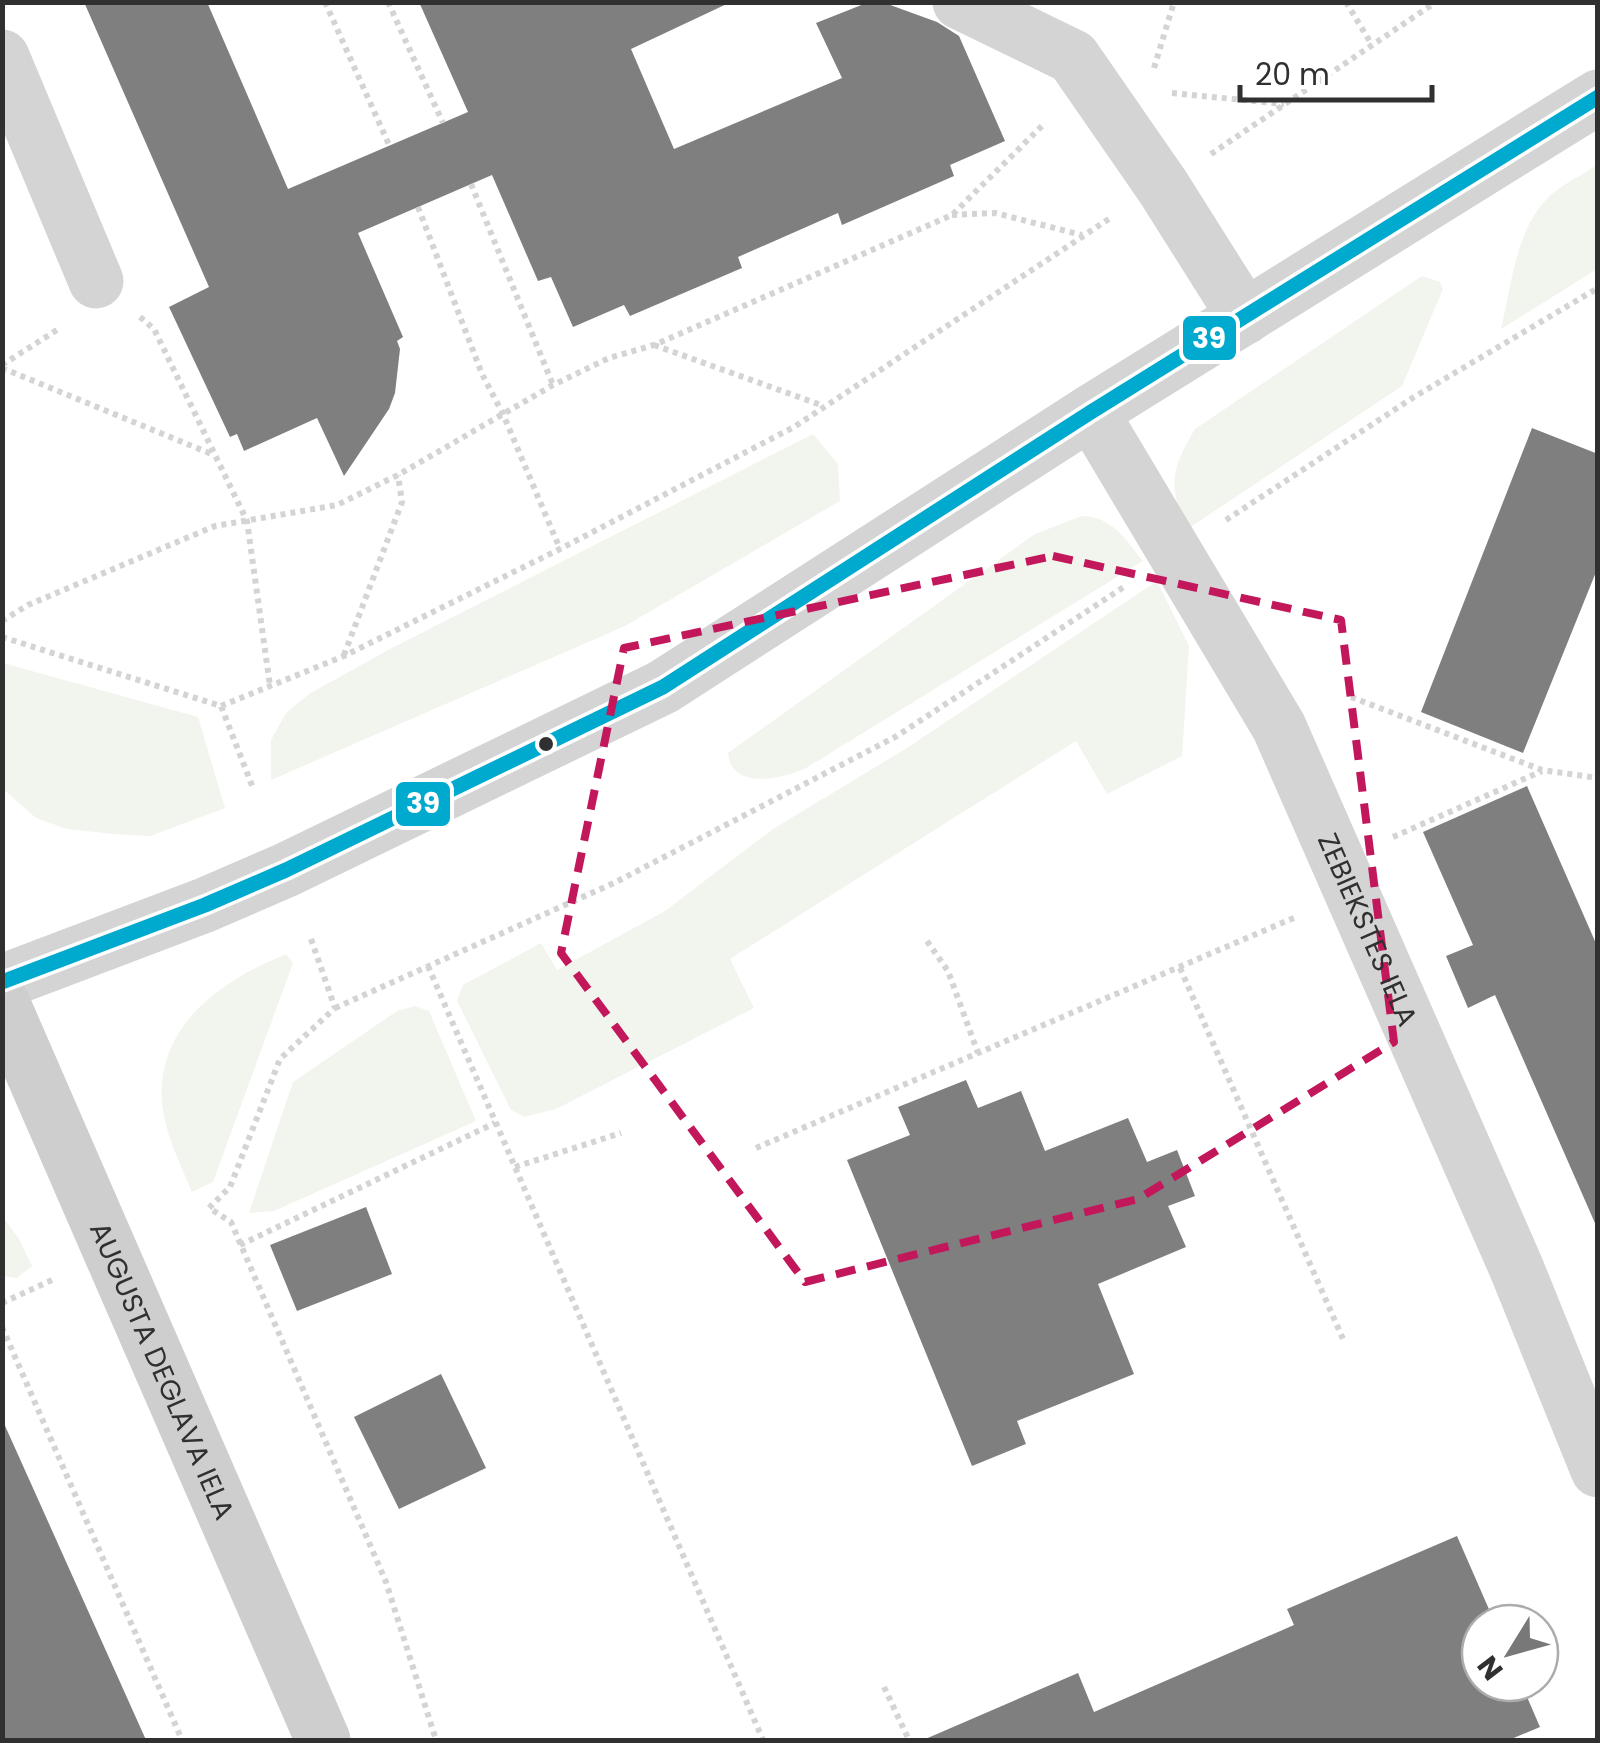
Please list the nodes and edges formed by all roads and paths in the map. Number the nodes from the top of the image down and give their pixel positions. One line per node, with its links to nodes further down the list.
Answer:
1 (325, 2): 13 (path)
2 (388, 2): 12 (path)
3 (960, 2): 8 (street)
4 (1346, 2): 6 (path)
5 (1436, 2): 6 (path)
6 (1372, 46): 11 (path)
7 (2, 57): 19 (street)
8 (1092, 83): 15 (street); 17 (path)
9 (1167, 93): 11 (path)
10 (1598, 98): 21 (street)
11 (1286, 104): 15 (path)
12 (443, 123)
13 (390, 146)
14 (471, 184): 24 (path)
15 (1163, 187): 18 (path); 21 (street)
16 (418, 207): 27 (path)
17 (952, 216): 18 (path); 22 (path)
18 (1083, 235): 25 (path)
19 (96, 281): 28 (path)
20 (1598, 288): 32 (path)
21 (1245, 317): 26 (street)
22 (654, 344): 24 (path); 25 (path)
23 (2, 368): 28 (path)
24 (553, 385): 27 (path)
25 (822, 406): 31 (path)
26 (1091, 412): 32 (street, ZEBIEKSTES IELA); 48 (street)
27 (503, 414): 29 (path); 31 (path)
28 (216, 456): 30 (path)
29 (398, 476): 30 (path); 35 (path)
30 (247, 521): 33 (path); 36 (path)
31 (560, 549): 35 (path)
32 (1175, 553): 43 (street, ZEBIEKSTES IELA); 46 (path)
33 (2, 620)
34 (2, 637): 38 (path)
35 (344, 656): 36 (path)
36 (270, 686): 38 (path)
37 (1350, 697): 39 (path)
38 (221, 706): 41 (path)
39 (1542, 770): 40 (path); 42 (path)
40 (1598, 778)
41 (254, 788)
42 (1378, 844)
43 (1352, 892): 47 (path); 61 (street, ZEBIEKSTES IELA)
44 (311, 939): 50 (path)
45 (927, 941): 51 (path)
46 (428, 966): 50 (path); 52 (path)
47 (1180, 968): 51 (path); 60 (path)
48 (2, 982)
49 (2, 1002): 64 (main road, AUGUSTA DEGLAVA IELA)
50 (335, 1008): 56 (path)
51 (978, 1053): 54 (path)
52 (495, 1123): 55 (path); 56 (path)
53 (621, 1134): 55 (path)
54 (756, 1148)
55 (515, 1167): 66 (path)
56 (240, 1245): 65 (path)
57 (52, 1280): 58 (path)
58 (2, 1303)
59 (2, 1327): 63 (path)
60 (1344, 1339)
61 (1598, 1470)
62 (884, 1687): 67 (path)
63 (182, 1740)
64 (323, 1740)
65 (436, 1740)
66 (763, 1740)
67 (909, 1740)

